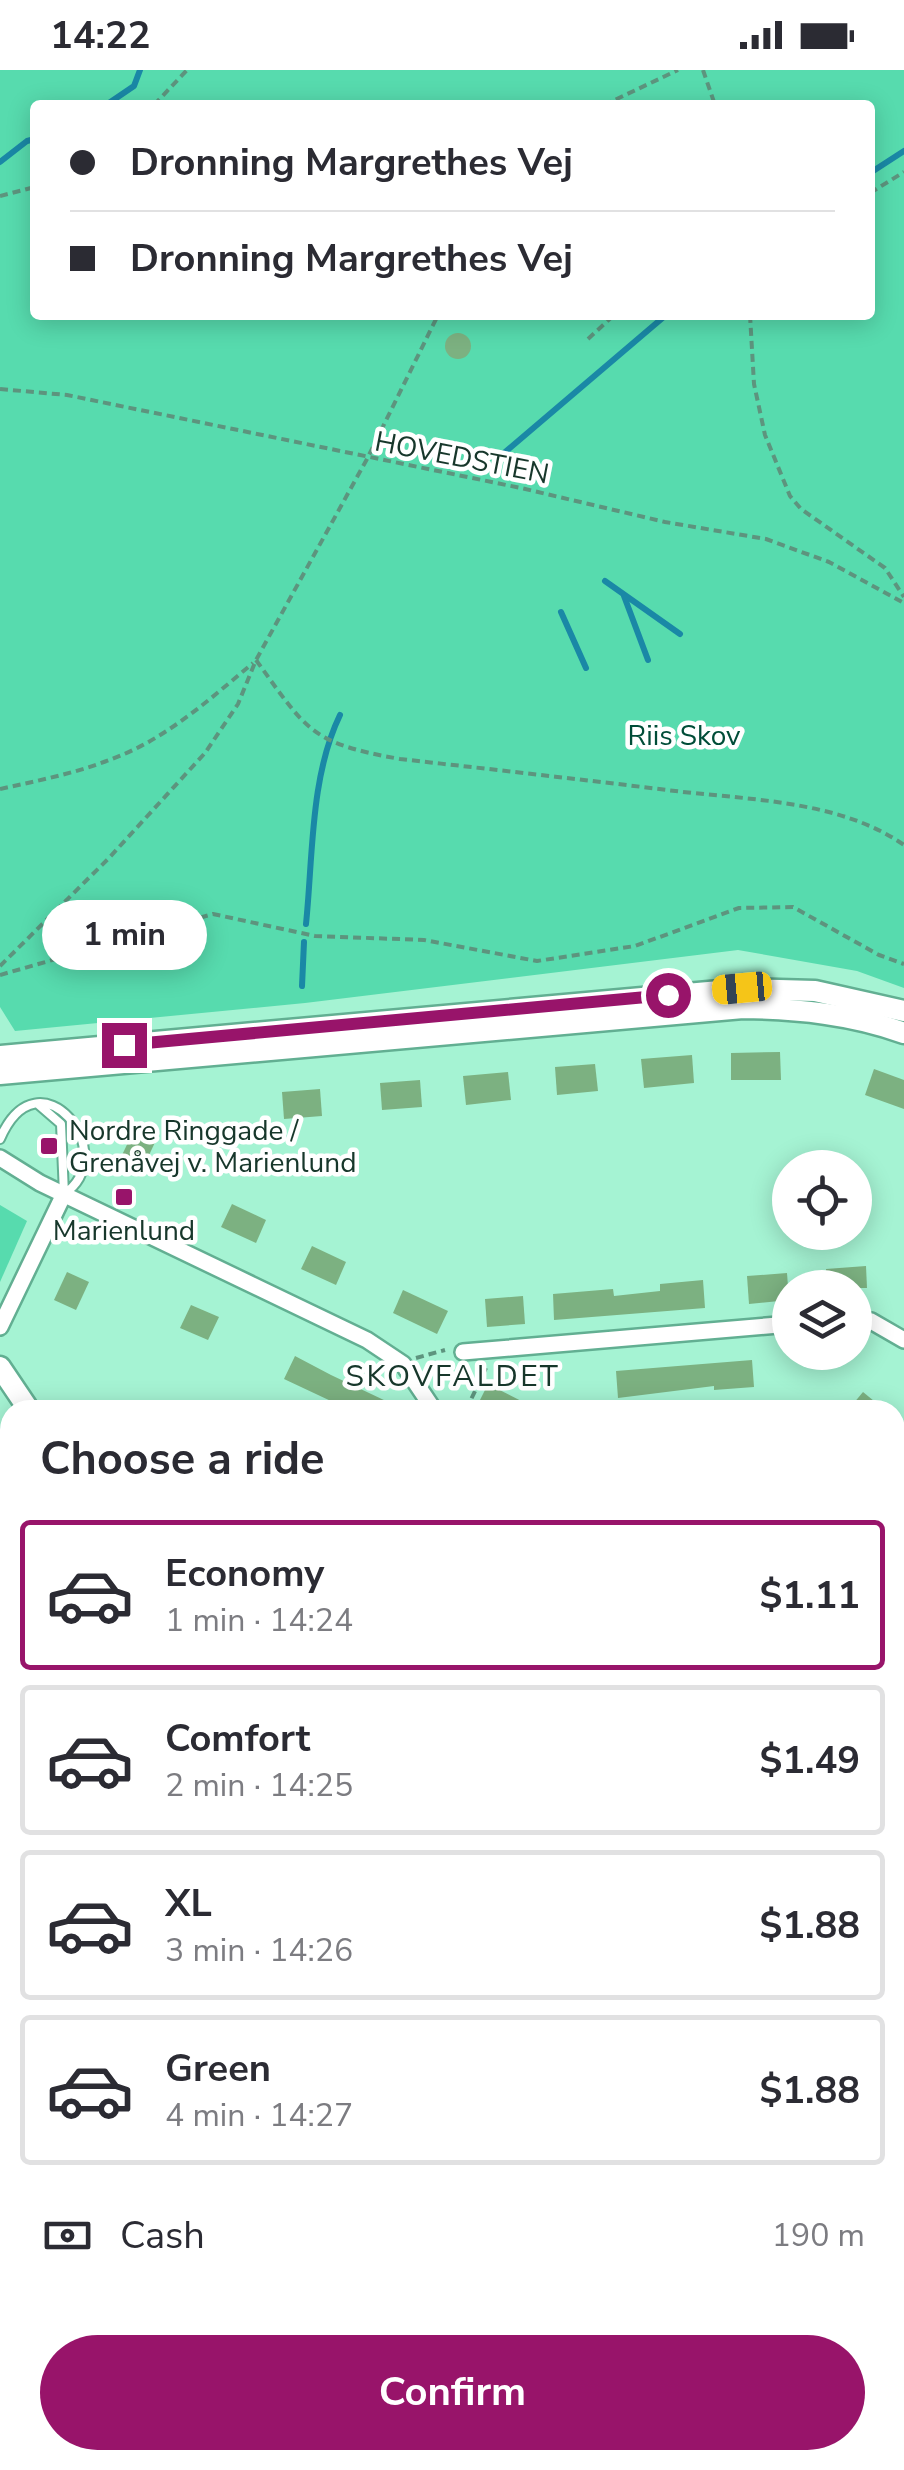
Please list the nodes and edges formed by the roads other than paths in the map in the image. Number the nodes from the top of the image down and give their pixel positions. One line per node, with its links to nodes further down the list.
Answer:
1 (904, 1011): 3 (street)
2 (904, 1033): 4 (street)
3 (0, 1056)
4 (0, 1074)
5 (39, 1105): 6 (lane); 8 (lane); 8 (lane)
6 (0, 1140)
7 (0, 1158): 8 (street)
8 (64, 1194): 11 (street); 16 (street)
9 (872, 1321): 12 (street)
10 (772, 1326): 13 (street)
11 (0, 1327)
12 (904, 1340)
13 (463, 1352)
14 (0, 1367): 15 (street)
15 (22, 1400)
16 (427, 1400)

